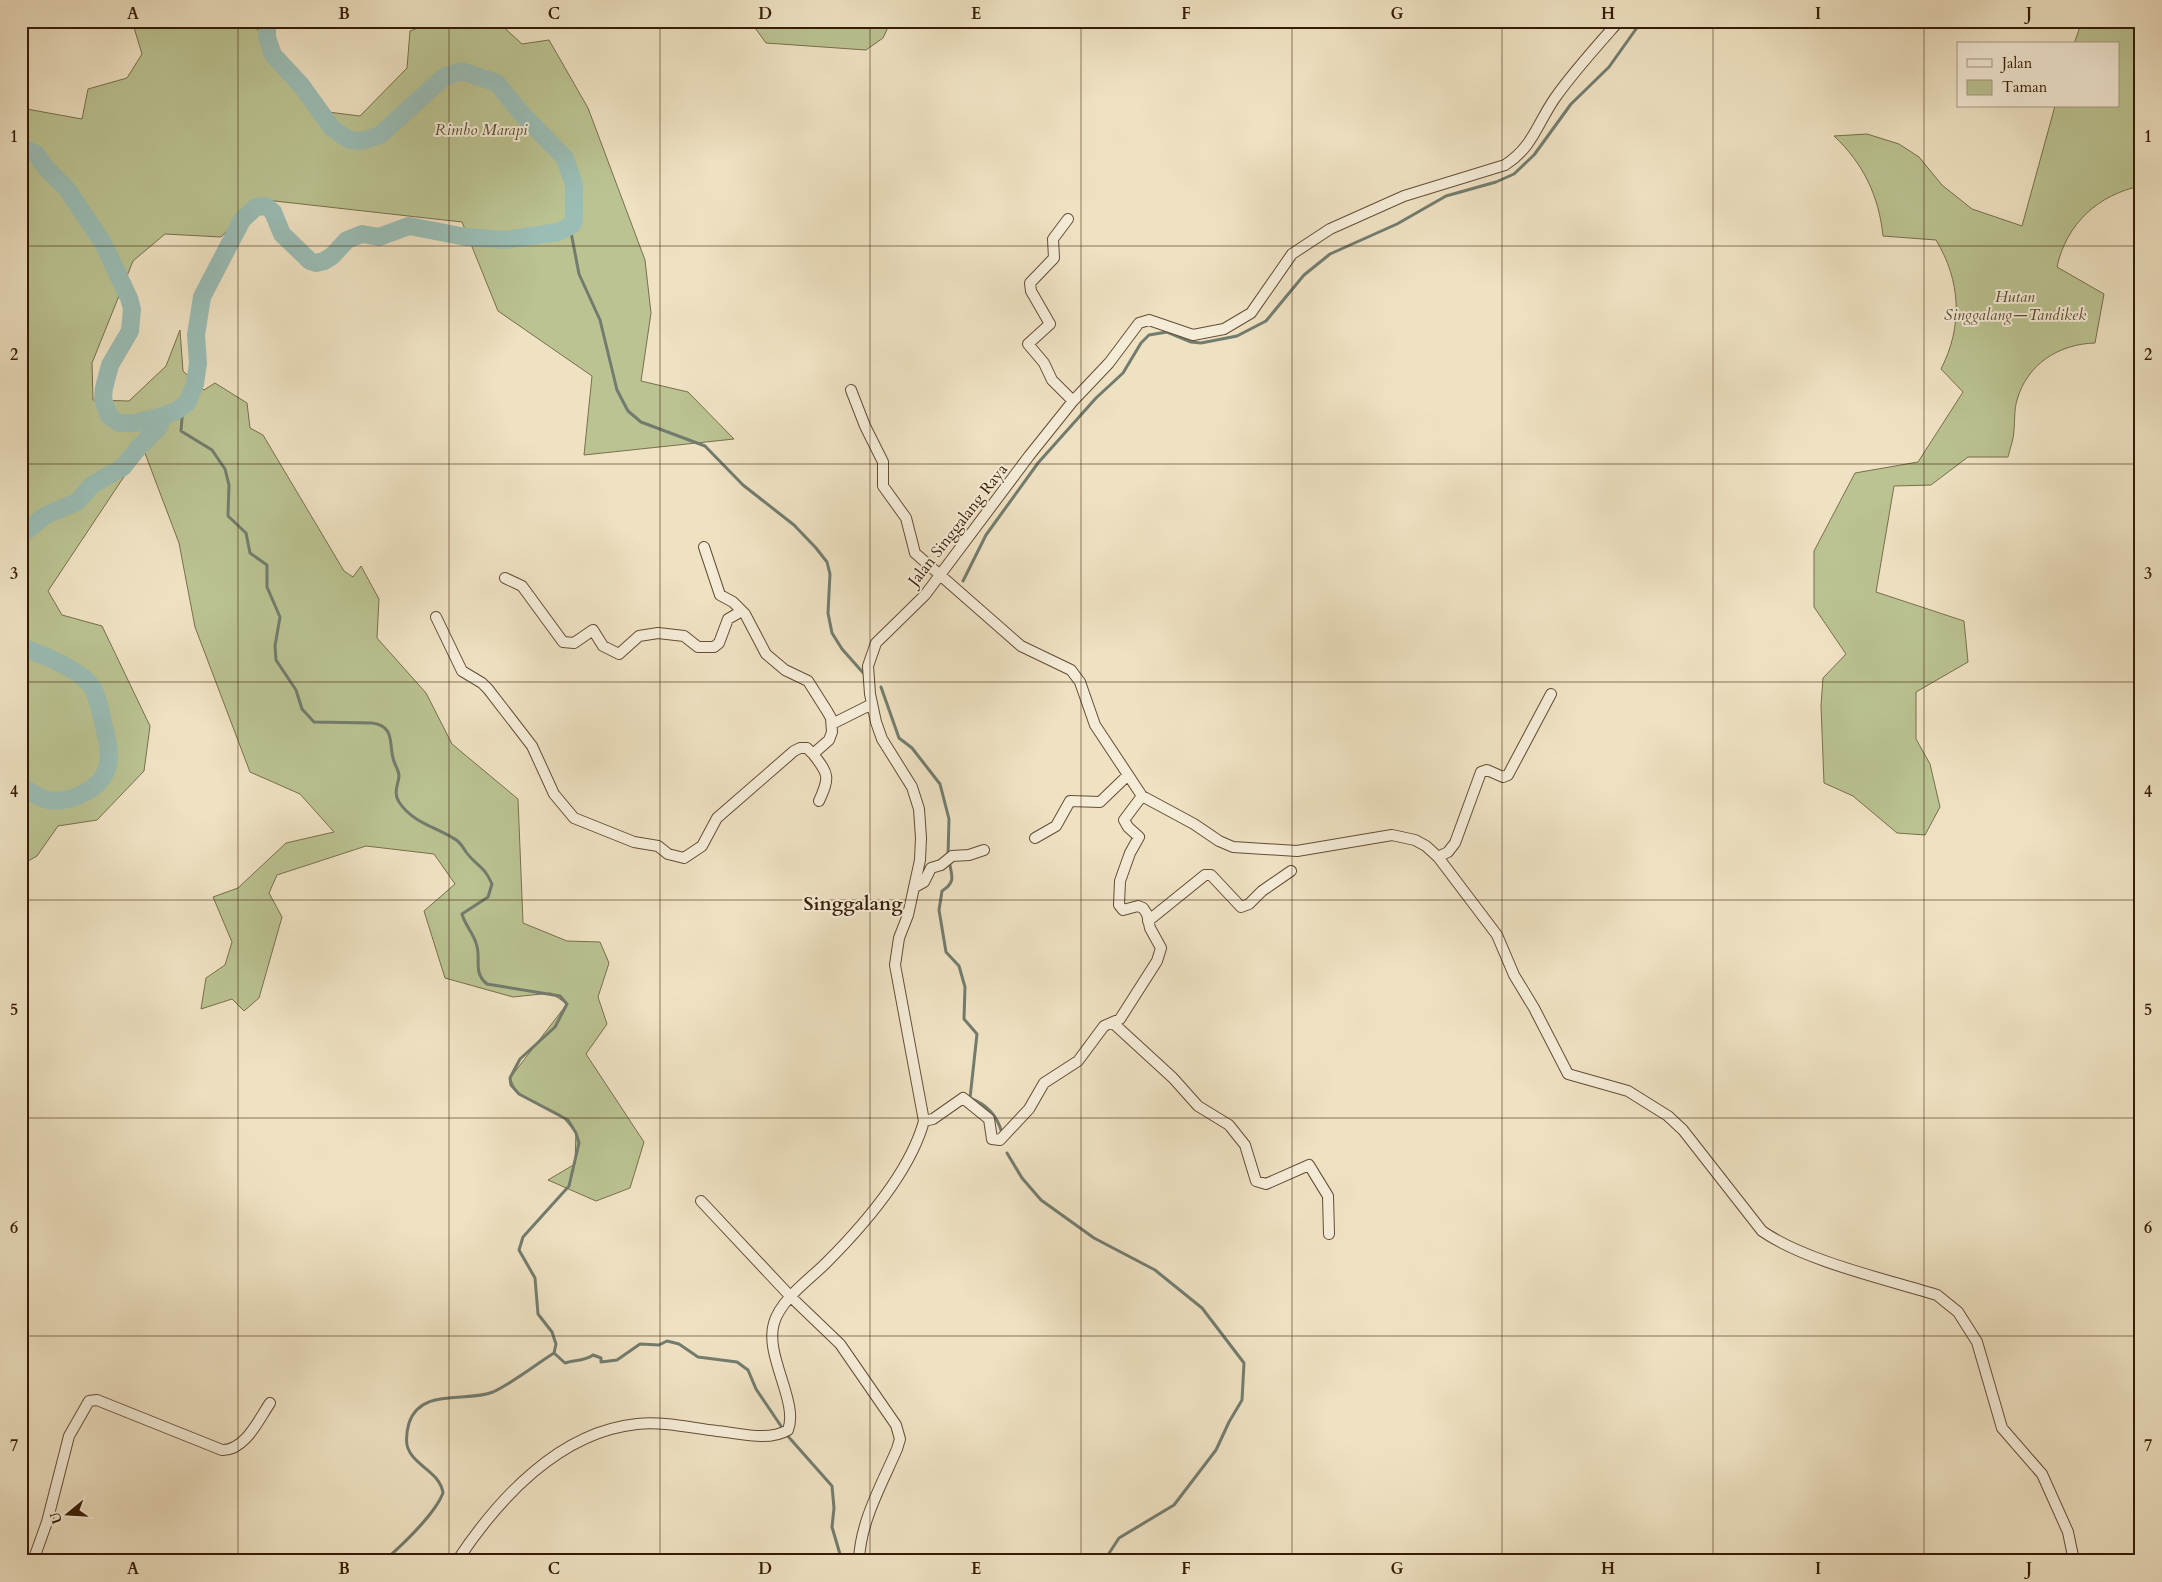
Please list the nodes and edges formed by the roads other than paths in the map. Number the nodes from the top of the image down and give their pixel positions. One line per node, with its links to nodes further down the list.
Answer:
1 (1619, 21): 4 (street, Jalan Singgalang Raya)
2 (1068, 219): 4 (street)
3 (851, 390): 6 (street)
4 (1074, 401): 6 (street, Jalan Singgalang Raya)
5 (704, 547): 8 (street)
6 (940, 575): 11 (street, Jalan Singgalang Raya); 14 (street)
7 (505, 578): 8 (street)
8 (742, 611): 12 (street)
9 (436, 617): 13 (street)
10 (1551, 694): 19 (street)
11 (872, 704): 12 (street); 21 (street, Jalan Singgalang Raya)
12 (832, 724): 13 (street)
13 (813, 754): 16 (street)
14 (1127, 776): 15 (street); 17 (street)
15 (1142, 796): 19 (street); 22 (street)
16 (819, 801)
17 (1035, 838)
18 (984, 850): 21 (street)
19 (1438, 857): 32 (street)
20 (1291, 871): 22 (street)
21 (915, 887): 24 (street, Jalan Singgalang Raya)
22 (1148, 921): 23 (street)
23 (1112, 1023): 24 (street); 26 (street)
24 (924, 1121): 27 (street, Jalan Singgalang Raya)
25 (701, 1201): 27 (street)
26 (1329, 1234)
27 (791, 1297): 30 (street, Jalan Singgalang Raya); 31 (street)
28 (270, 1403): 29 (street)
29 (33, 1561)
30 (457, 1561)
31 (858, 1561)
32 (2074, 1561)

